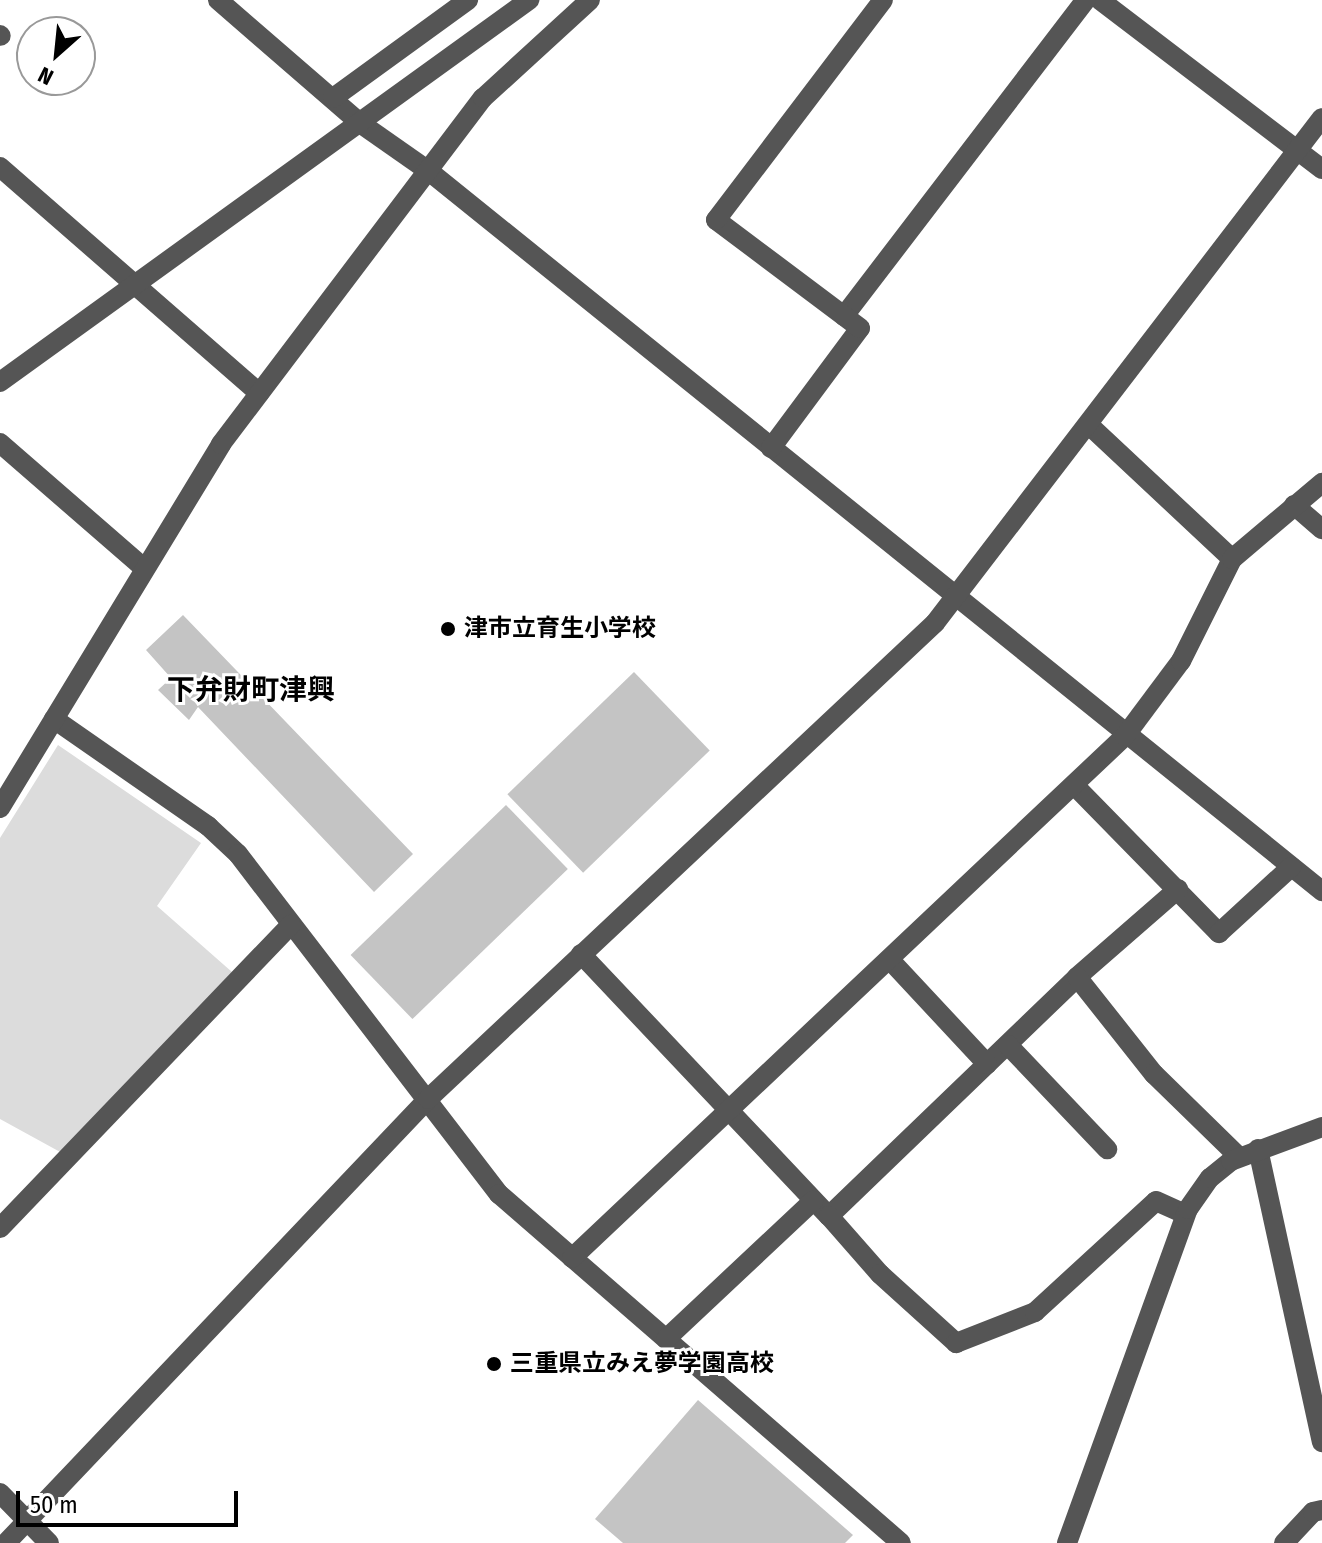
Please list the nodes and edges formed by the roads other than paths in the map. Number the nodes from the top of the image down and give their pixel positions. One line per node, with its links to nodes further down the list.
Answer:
1 (468, 0): 8 (street)
2 (529, 0): 10 (street)
3 (590, 0): 14 (street)
4 (883, 0): 16 (street)
5 (1086, 0): 16 (street)
6 (1100, 0): 11 (street)
7 (233, 5): 8 (street)
8 (333, 98): 10 (street)
9 (1322, 118): 11 (street)
10 (360, 123): 14 (street); 15 (street)
11 (1297, 150): 13 (street); 19 (street)
12 (0, 167): 15 (street)
13 (1322, 169)
14 (430, 172): 18 (street); 21 (street)
15 (135, 285): 17 (street); 18 (street)
16 (844, 316): 21 (street)
17 (0, 382)
18 (259, 393): 26 (street)
19 (1089, 425): 25 (street); 27 (street)
20 (0, 443): 26 (street)
21 (771, 448): 27 (street)
22 (1322, 483): 23 (street)
23 (1294, 505): 24 (street); 25 (street)
24 (1322, 529)
25 (1232, 559): 29 (street)
26 (144, 568): 28 (street)
27 (957, 599): 29 (street); 36 (street)
28 (54, 719): 31 (street); 35 (street)
29 (1125, 736): 30 (street); 32 (street)
30 (1075, 786): 33 (street); 37 (street)
31 (3, 796)
32 (1291, 867): 33 (street); 34 (street)
33 (1178, 889): 38 (street)
34 (1322, 891)
35 (291, 925): 41 (street); 49 (street)
36 (581, 954): 41 (street); 42 (street)
37 (891, 961): 40 (street); 42 (street)
38 (1077, 977): 39 (street); 45 (street)
39 (1008, 1045): 40 (street); 44 (street)
40 (987, 1064): 48 (street)
41 (428, 1099): 50 (street); 55 (street)
42 (728, 1110): 46 (street); 50 (street)
43 (1322, 1127): 45 (street)
44 (1107, 1149)
45 (1248, 1153): 47 (street); 52 (street)
46 (813, 1201): 48 (street); 51 (street)
47 (1185, 1214): 48 (street); 59 (street)
48 (829, 1216)
49 (0, 1228)
50 (572, 1258): 51 (street)
51 (666, 1339): 58 (street)
52 (1322, 1442)
53 (0, 1493): 55 (street)
54 (1322, 1510): 60 (street)
55 (29, 1522): 56 (street); 57 (street)
56 (6, 1543)
57 (49, 1543)
58 (901, 1543)
59 (1067, 1543)
60 (1284, 1543)

